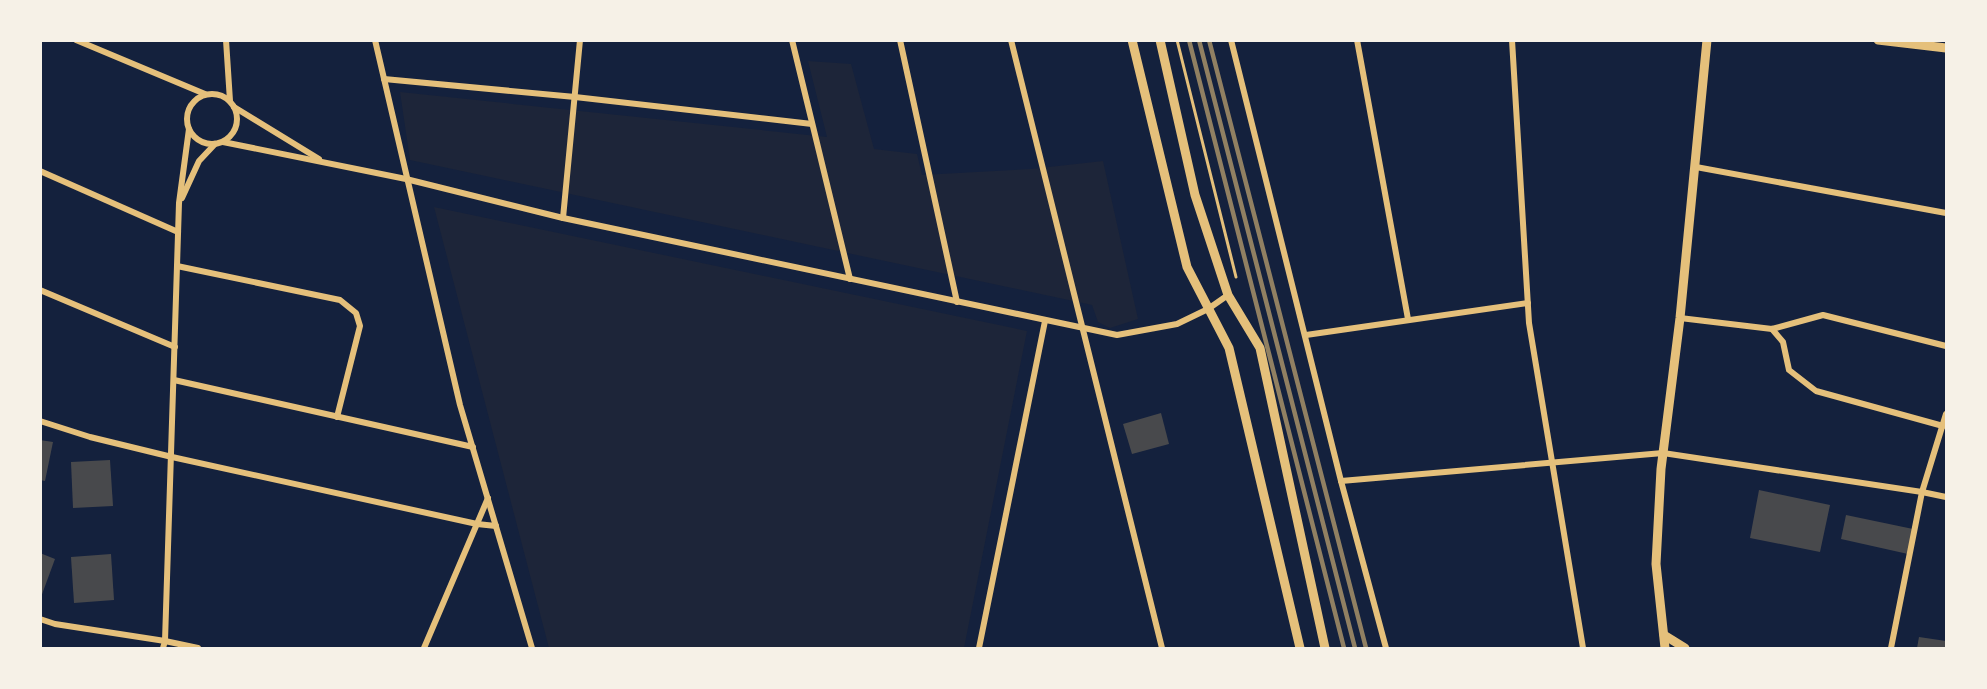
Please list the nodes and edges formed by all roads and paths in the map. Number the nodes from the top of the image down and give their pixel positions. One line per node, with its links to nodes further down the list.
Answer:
1 (76, 40): 18 (street)
2 (226, 40): 20 (street)
3 (375, 40): 17 (street)
4 (580, 40): 19 (street)
5 (792, 40): 21 (street)
6 (900, 40): 38 (street)
7 (1011, 40): 44 (street)
8 (1132, 40): 40 (main road)
9 (1160, 40): 37 (main road)
10 (1177, 40): 35 (path)
11 (1231, 40): 46 (street)
12 (1357, 40): 42 (street)
13 (1512, 40): 39 (street)
14 (1707, 40): 26 (main road)
15 (1878, 40): 16 (main road)
16 (1947, 48)
17 (384, 79): 19 (street); 28 (street)
18 (206, 94): 20 (street); 22 (street)
19 (574, 97): 21 (street); 31 (street)
20 (232, 104): 23 (street); 25 (street)
21 (812, 124): 34 (street)
22 (189, 129): 24 (street); 29 (street)
23 (223, 142): 24 (street); 25 (street)
24 (215, 144): 29 (street)
25 (324, 163): 28 (street)
26 (1696, 167): 30 (street); 41 (main road)
27 (40, 171): 32 (street)
28 (406, 179): 31 (street); 54 (street)
29 (179, 204): 32 (street)
30 (1947, 213)
31 (563, 218): 34 (street)
32 (178, 232): 33 (street)
33 (177, 266): 48 (street); 51 (street)
34 (850, 279): 38 (street)
35 (1238, 286)
36 (40, 290): 48 (street)
37 (1228, 295): 40 (street); 74 (main road)
38 (957, 302): 43 (street)
39 (1528, 303): 42 (street); 57 (street)
40 (1208, 309): 44 (street); 73 (main road)
41 (1680, 318): 45 (street); 55 (main road)
42 (1408, 319): 46 (street)
43 (1045, 321): 44 (street); 71 (street)
44 (1082, 329): 72 (street)
45 (1772, 329): 47 (street); 53 (street)
46 (1306, 335): 58 (street)
47 (1947, 346)
48 (175, 347): 49 (street)
49 (174, 381): 51 (street); 56 (street)
50 (1947, 414): 53 (street)
51 (337, 417): 54 (street)
52 (40, 421): 56 (street)
53 (1943, 426): 59 (street)
54 (473, 447): 60 (street)
55 (1663, 453): 57 (street); 59 (street); 65 (main road)
56 (172, 457): 62 (street); 66 (street)
57 (1552, 464): 58 (street); 76 (street)
58 (1341, 481): 75 (street)
59 (1922, 492): 61 (street); 79 (street)
60 (488, 498): 62 (street); 63 (street)
61 (1947, 498)
62 (477, 524): 63 (street); 69 (street)
63 (496, 526): 70 (street)
64 (40, 619): 66 (street)
65 (1664, 635): 77 (main road); 78 (main road)
66 (165, 641): 67 (street); 68 (street)
67 (163, 648)
68 (198, 648)
69 (424, 648)
70 (532, 648)
71 (979, 648)
72 (1162, 648)
73 (1300, 648)
74 (1325, 648)
75 (1386, 648)
76 (1583, 648)
77 (1665, 648)
78 (1685, 648)
79 (1891, 648)

